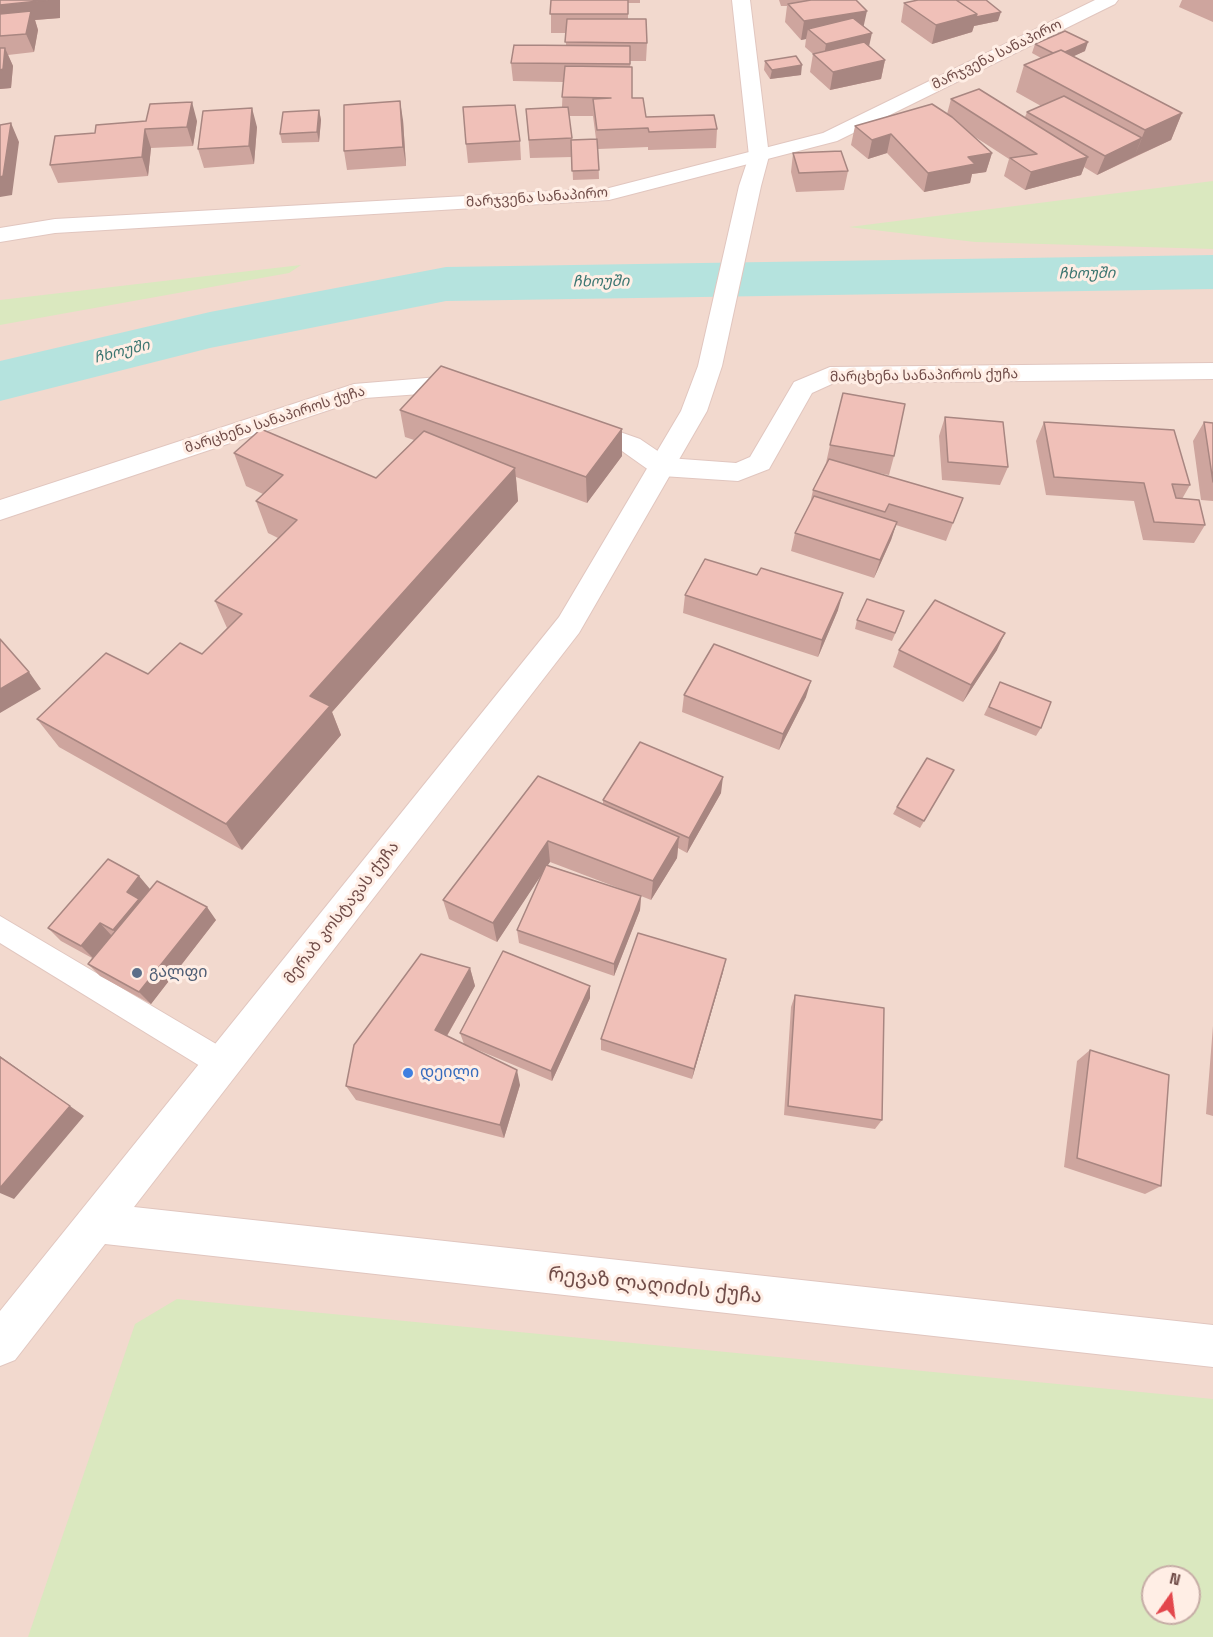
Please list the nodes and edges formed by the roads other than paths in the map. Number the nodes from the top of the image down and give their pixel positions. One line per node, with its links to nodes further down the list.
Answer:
1 (741, 0): 3 (street)
2 (1109, 0): 3 (street, მარჯვენა სანაპირო)
3 (759, 156): 4 (street, მარჯვენა სანაპირო); 8 (street, მერაბ კოსტავას ქუჩა)
4 (0, 235)
5 (1213, 372): 8 (street, მარცხენა სანაპიროს ქუჩა)
6 (492, 394): 9 (street, მარცხენა სანაპიროს ქუჩა)
7 (555, 418): 8 (street)
8 (662, 467): 11 (street, მერაბ კოსტავას ქუჩა)
9 (0, 510)
10 (0, 928): 11 (lane)
11 (223, 1064): 12 (street, მერაბ კოსტავას ქუჩა)
12 (97, 1223): 13 (street, მერაბ კოსტავას ქუჩა); 14 (street, რევაზ ლაღიძის ქუჩა)
13 (0, 1345)
14 (1213, 1346)

